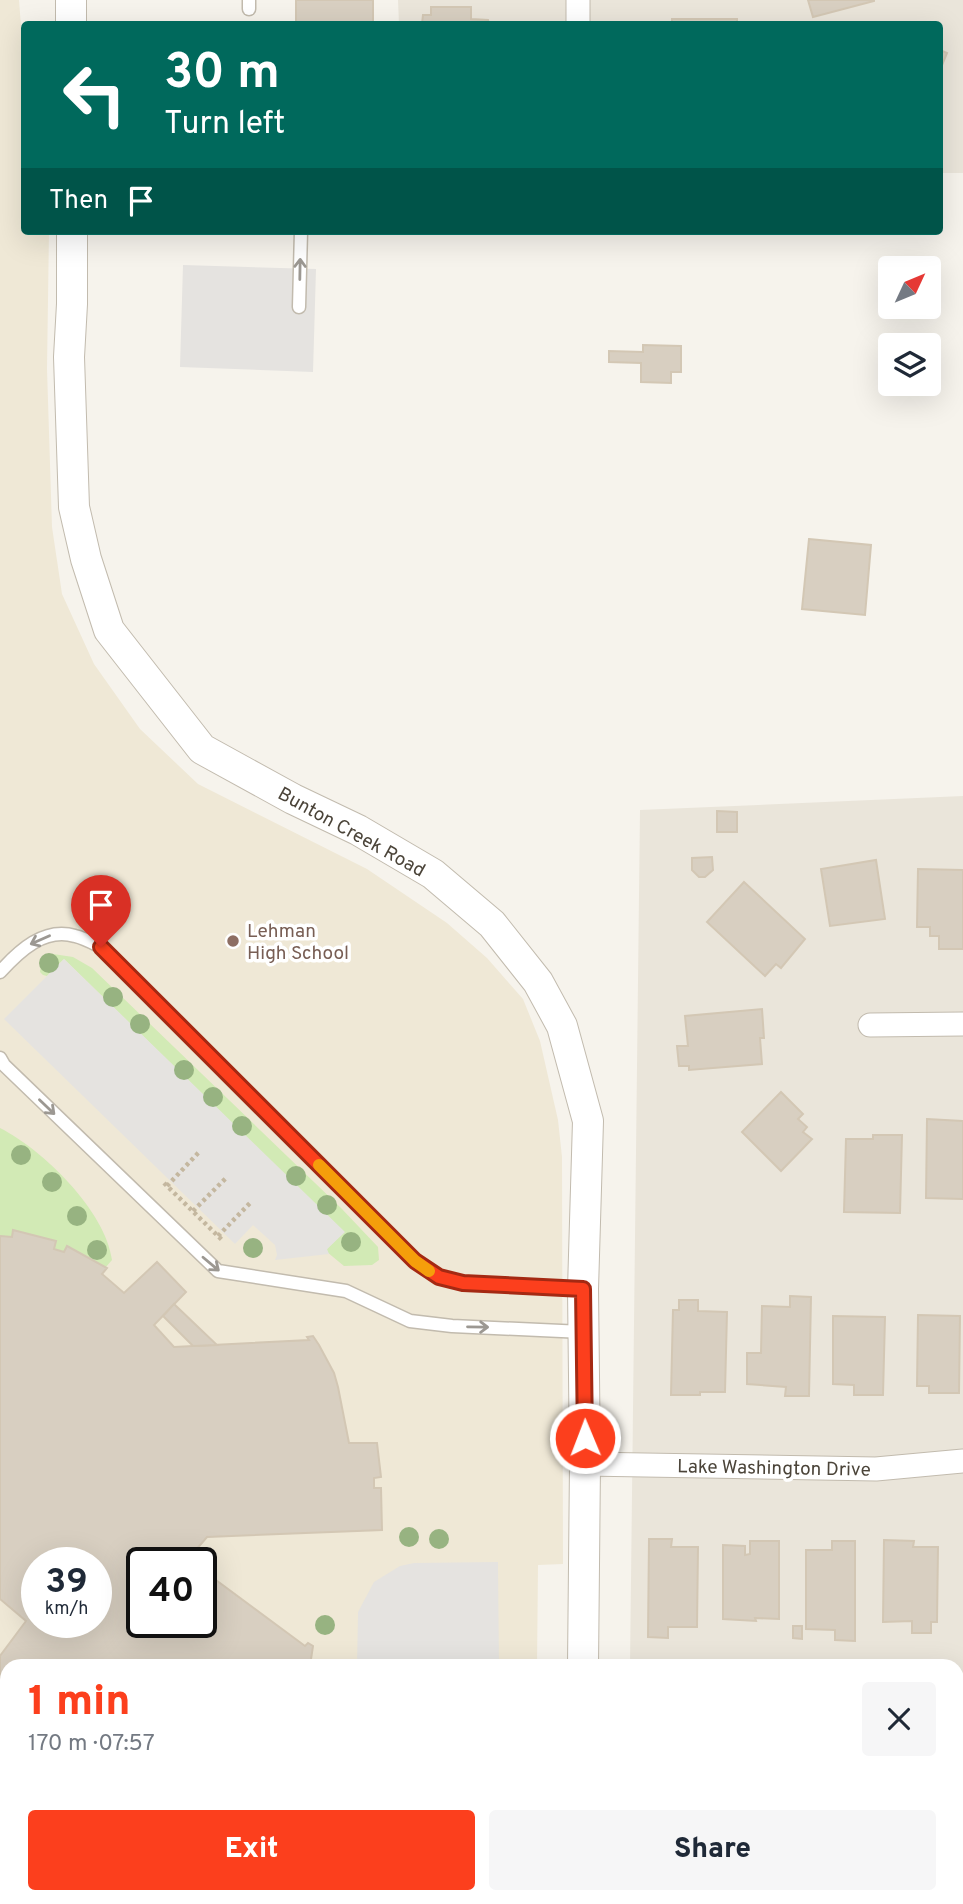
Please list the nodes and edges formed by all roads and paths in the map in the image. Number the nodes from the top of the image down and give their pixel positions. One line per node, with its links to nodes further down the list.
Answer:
1 (71, 0): 3 (street)
2 (578, 0): 4 (street)
3 (71, 21)
4 (578, 21)
5 (72, 235): 16 (street, Bunton Creek Road)
6 (301, 235): 7 (lane, one-way to 6)
7 (299, 307)
8 (0, 972): 16 (lane, one-way to 8)
9 (963, 1024): 10 (street)
10 (870, 1025)
11 (0, 1058): 17 (lane, one-way to 17)
12 (200, 1151): 15 (path)
13 (228, 1177): 15 (path)
14 (252, 1201): 15 (path)
15 (193, 1212)
16 (583, 1289): 17 (street, Bunton Creek Road)
17 (583, 1332): 19 (street, Bunton Creek Road)
18 (963, 1461): 19 (street, Lake Washington Drive)
19 (585, 1464): 20 (street, Bunton Creek Road)
20 (583, 1659)

